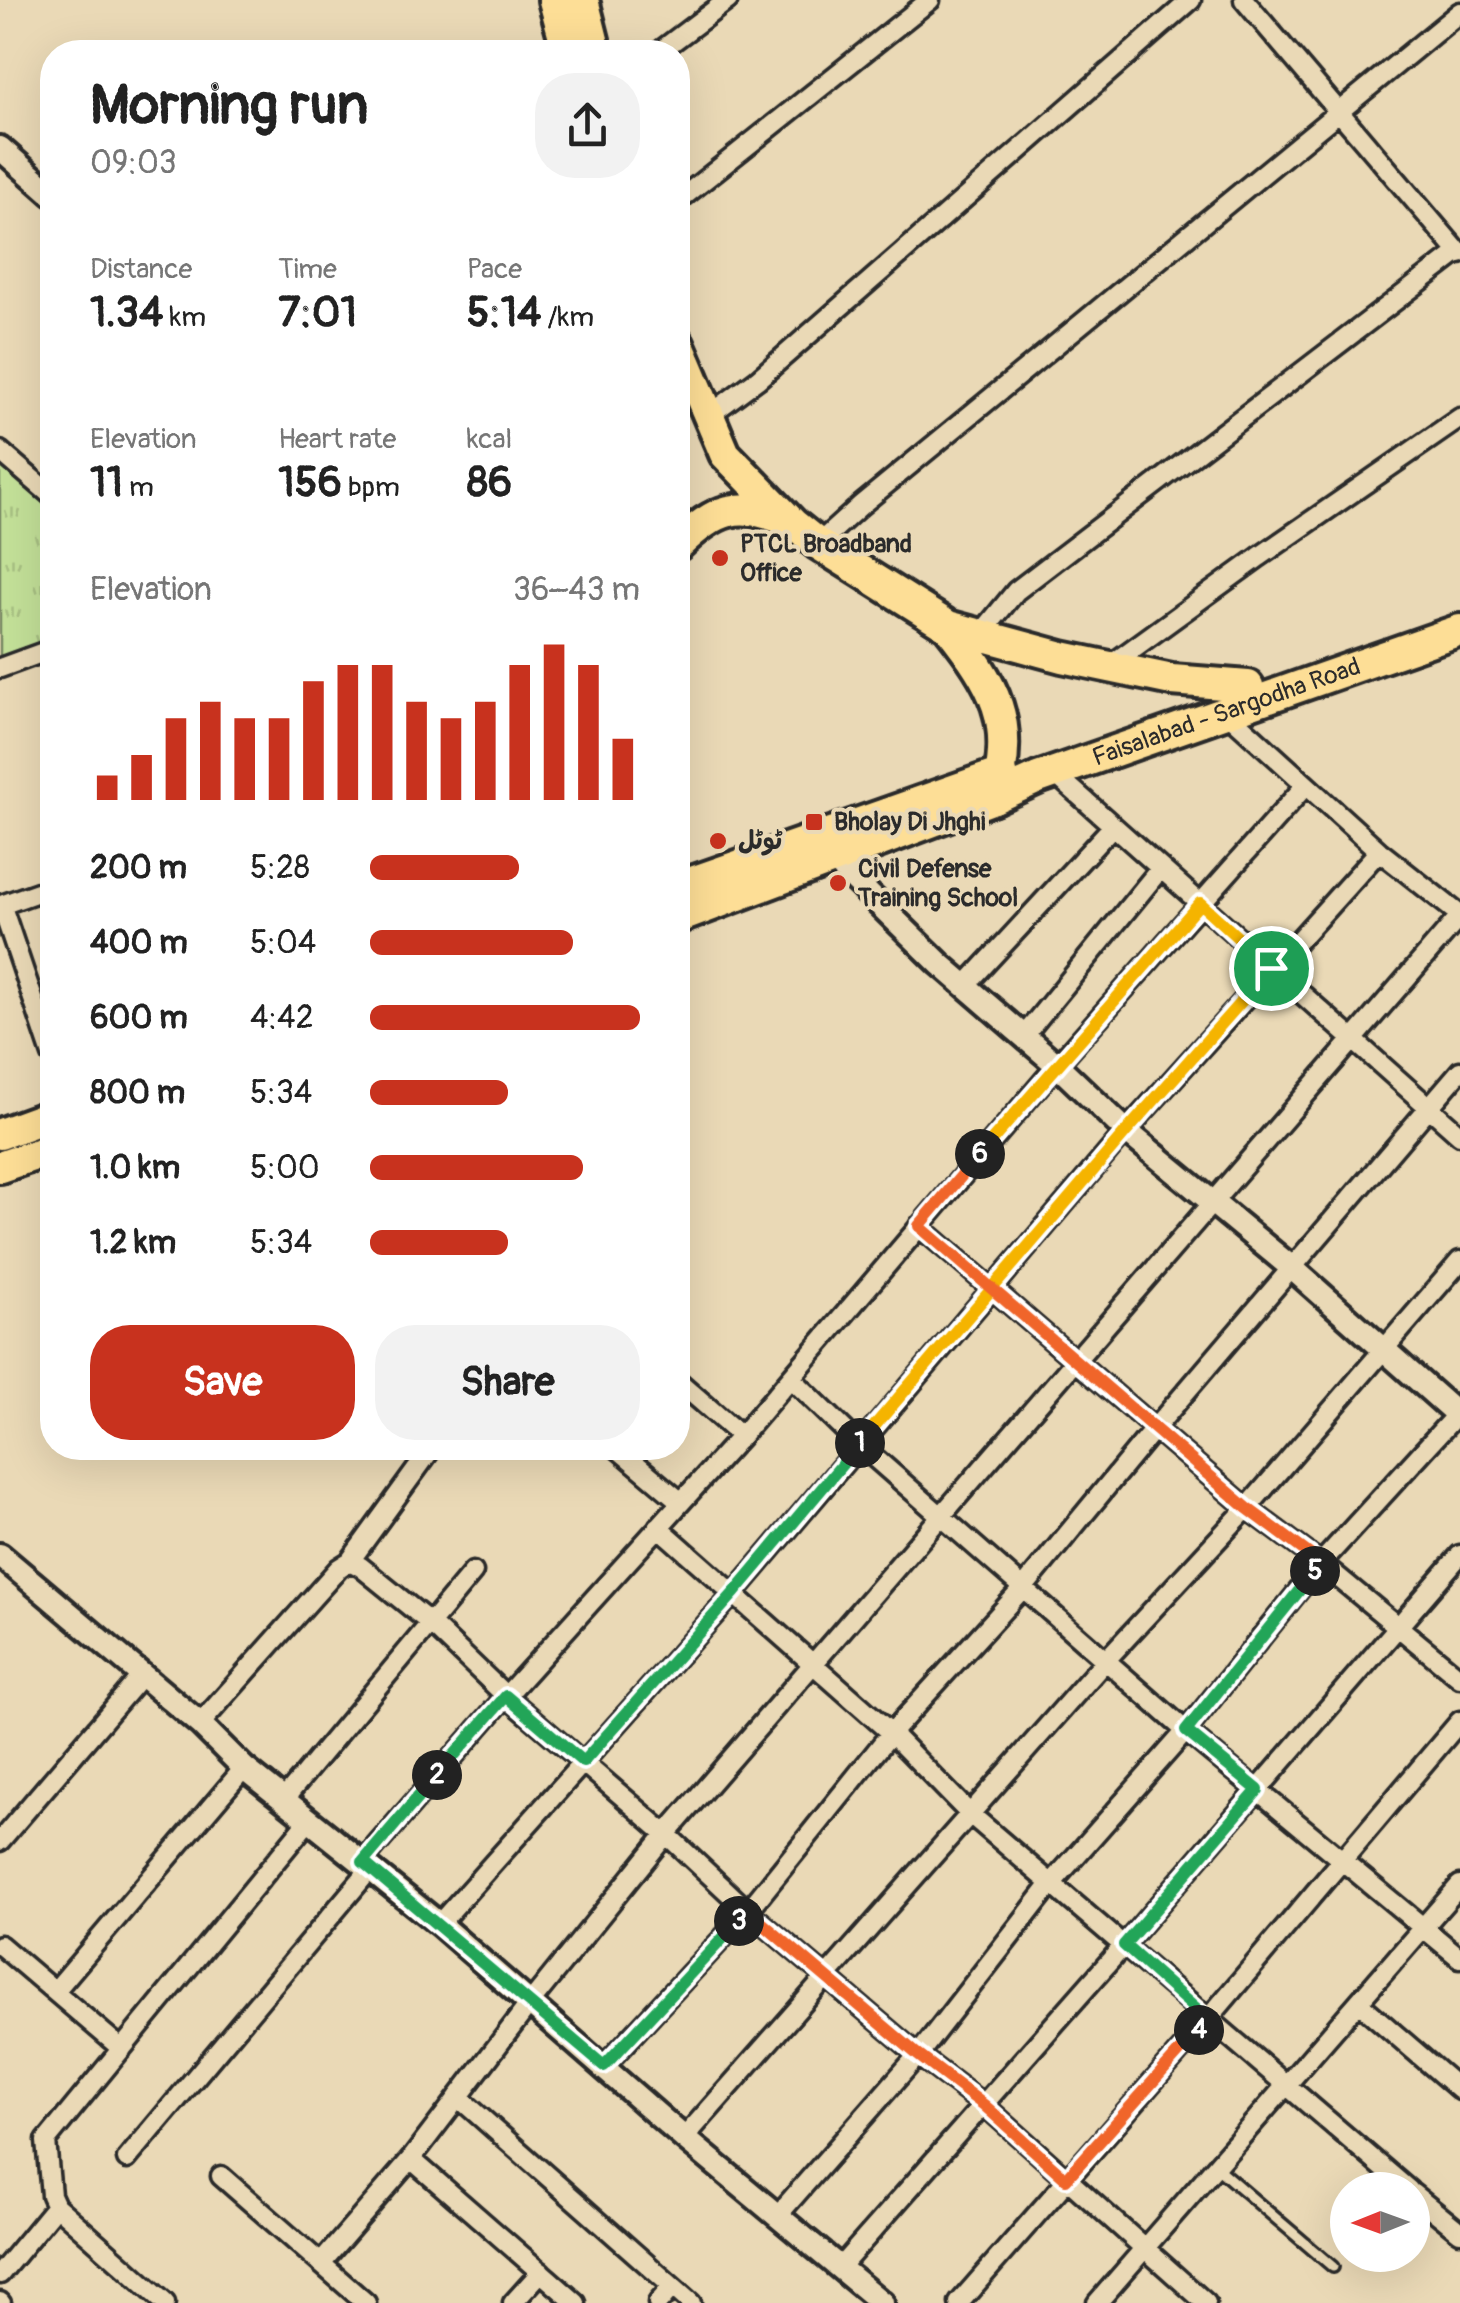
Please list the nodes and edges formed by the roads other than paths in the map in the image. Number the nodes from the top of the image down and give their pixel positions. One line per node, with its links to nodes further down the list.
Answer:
1 (554, 0): 8 (main road)
2 (582, 0): 9 (main road)
3 (728, 0): 10 (street)
4 (930, 0): 14 (street)
5 (1191, 0): 17 (street)
6 (1244, 0): 11 (street)
7 (1460, 12): 11 (street)
8 (565, 40)
9 (593, 40)
10 (675, 40)
11 (1337, 110): 15 (street); 23 (street)
12 (0, 148): 13 (street)
13 (40, 183)
14 (690, 190)
15 (1460, 253): 27 (street)
16 (690, 373): 17 (main road)
17 (708, 416): 21 (main road)
18 (1460, 418): 29 (street)
19 (0, 451): 20 (street)
20 (40, 486)
21 (793, 524): 22 (main road); 23 (main road)
22 (690, 530)
23 (818, 544): 25 (main road)
24 (1460, 608): 31 (main road, Faisalabad - Sargodha Road)
25 (948, 626): 27 (main road); 34 (main road)
26 (1460, 630): 32 (main road, Faisalabad - Sargodha Road)
27 (980, 634): 29 (main road)
28 (40, 653): 30 (street)
29 (1108, 667): 31 (main road)
30 (0, 668)
31 (1248, 686): 34 (main road, Faisalabad - Sargodha Road)
32 (1225, 711): 33 (main road, Faisalabad - Sargodha Road); 35 (street)
33 (1053, 772): 34 (main road, Faisalabad - Sargodha Road); 36 (street)
34 (998, 785): 38 (main road); 40 (main road)
35 (1306, 785): 37 (street); 42 (street)
36 (1113, 826): 39 (street); 47 (street)
37 (1379, 852): 44 (street); 46 (street)
38 (834, 860): 43 (main road); 47 (street)
39 (1160, 869): 42 (street); 49 (street)
40 (690, 883)
41 (40, 891): 45 (street)
42 (1200, 903): 46 (street); 51 (street)
43 (690, 914)
44 (1460, 915): 50 (street)
45 (7, 944): 48 (street)
46 (1271, 968): 50 (street); 55 (street)
47 (965, 986): 49 (street)
48 (40, 1026)
49 (1023, 1037): 51 (street)
50 (1351, 1040): 53 (street); 60 (street)
51 (1056, 1065): 55 (street); 61 (street)
52 (1460, 1071): 53 (street)
53 (1431, 1108): 57 (street); 63 (street)
54 (40, 1119): 56 (main road)
55 (1126, 1132): 60 (street); 64 (street)
56 (0, 1134)
57 (1460, 1135)
58 (40, 1153): 59 (main road)
59 (0, 1167)
60 (1213, 1202): 63 (street); 66 (street)
61 (919, 1226): 64 (street); 67 (street)
62 (1460, 1260): 65 (street)
63 (1292, 1268): 65 (street); 70 (street)
64 (994, 1289): 66 (street); 72 (street)
65 (1382, 1349): 69 (street); 76 (street)
66 (1075, 1357): 70 (street); 77 (street)
67 (791, 1378): 71 (street); 72 (street)
68 (690, 1392): 71 (street)
69 (1458, 1415): 82 (street)
70 (1155, 1428): 76 (street); 84 (street)
71 (740, 1436): 75 (street)
72 (859, 1444): 77 (street); 85 (street)
73 (423, 1460): 81 (street)
74 (631, 1460): 75 (street)
75 (681, 1502): 78 (street)
76 (1247, 1508): 82 (street); 88 (street)
77 (940, 1516): 84 (street); 89 (street)
78 (658, 1527): 85 (street); 92 (street)
79 (0, 1555): 90 (street)
80 (1460, 1555): 87 (street)
81 (350, 1561): 86 (street); 94 (street)
82 (1321, 1563): 87 (street); 95 (street)
83 (473, 1572): 86 (street)
84 (1024, 1587): 88 (street); 96 (street)
85 (735, 1592): 89 (street); 97 (street)
86 (429, 1622): 92 (street); 100 (street)
87 (1400, 1627): 91 (street); 99 (street)
88 (1105, 1660): 95 (street); 101 (street)
89 (812, 1664): 96 (street); 103 (street)
90 (141, 1676): 94 (street); 104 (street)
91 (1460, 1678)
92 (506, 1696): 97 (street); 106 (street)
93 (1460, 1721): 105 (street)
94 (200, 1724): 98 (street)
95 (1186, 1731): 99 (street); 107 (street)
96 (892, 1733): 101 (street); 109 (street)
97 (583, 1762): 103 (street); 110 (street)
98 (244, 1768): 100 (street); 116 (street)
99 (1258, 1790): 105 (street); 113 (street)
100 (284, 1798): 102 (street)
101 (970, 1814): 107 (street); 115 (street)
102 (310, 1819): 106 (street); 120 (street)
103 (666, 1834): 109 (street); 117 (street)
104 (0, 1842)
105 (1342, 1861): 111 (street); 119 (street)
106 (367, 1865): 110 (street); 128 (street)
107 (1051, 1884): 113 (street); 121 (street)
108 (1460, 1885): 111 (street)
109 (748, 1911): 115 (street); 122 (street)
110 (440, 1924): 117 (street)
111 (1424, 1927): 114 (street); 118 (street)
112 (0, 1944): 116 (street)
113 (1124, 1945): 119 (street); 126 (street)
114 (1460, 1958)
115 (826, 1976): 121 (street); 127 (street)
116 (56, 1992): 120 (street)
117 (530, 2003): 122 (street); 125 (street)
118 (1359, 2003): 123 (street); 124 (street)
119 (1208, 2020): 123 (street); 133 (street)
120 (122, 2048): 134 (street)
121 (918, 2055): 126 (street); 136 (street)
122 (604, 2066): 127 (street)
123 (1287, 2087): 130 (street); 131 (street)
124 (1460, 2090)
125 (458, 2096): 129 (street); 144 (street)
126 (984, 2105): 133 (street); 141 (street)
127 (684, 2138): 136 (street)
128 (127, 2158)
129 (411, 2159): 139 (street); 142 (street)
130 (1216, 2168): 138 (street); 140 (lane)
131 (1388, 2172)
132 (221, 2176): 139 (street)
133 (1066, 2179): 138 (street); 152 (street)
134 (56, 2206): 143 (street); 145 (street)
135 (1430, 2207): 137 (street)
136 (777, 2216): 141 (street)
137 (1460, 2232)
138 (1146, 2249): 153 (street); 154 (street)
139 (322, 2262): 146 (street)
140 (1330, 2264)
141 (842, 2266): 151 (street)
142 (541, 2272): 147 (street); 148 (street)
143 (0, 2274)
144 (672, 2287): 149 (street); 150 (street)
145 (153, 2299)
146 (366, 2303)
147 (512, 2303)
148 (576, 2303)
149 (658, 2303)
150 (691, 2303)
151 (882, 2303)
152 (959, 2303)
153 (1096, 2303)
154 (1206, 2303)

